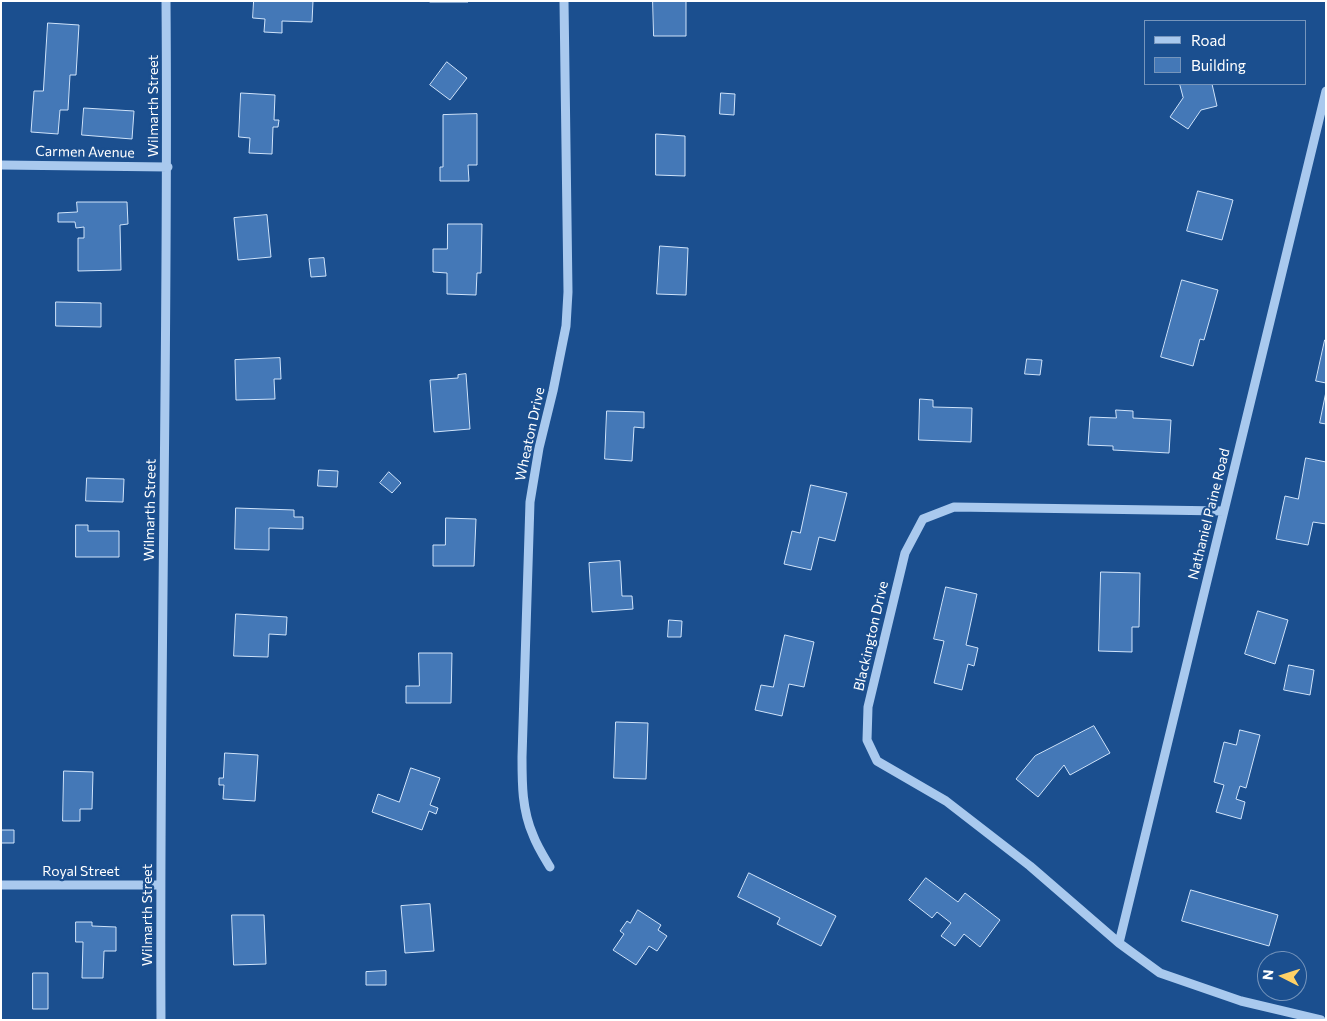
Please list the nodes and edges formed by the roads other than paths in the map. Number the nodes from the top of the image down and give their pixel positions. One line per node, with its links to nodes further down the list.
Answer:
1 (166, 1): 5 (street, Wilmarth Street)
2 (564, 1): 7 (street, Wheaton Drive)
3 (1326, 91): 6 (street, Nathaniel Paine Road)
4 (1, 165): 5 (street, Carmen Avenue)
5 (168, 167): 9 (street, Wilmarth Street)
6 (1224, 511): 10 (street, Nathaniel Paine Road); 10 (street, Blackington Drive)
7 (550, 867)
8 (1, 885): 9 (street, Royal Street)
9 (160, 885): 11 (street, Wilmarth Street)
10 (1119, 942): 12 (street, Blackington Drive)
11 (160, 1020)
12 (1321, 1020)

